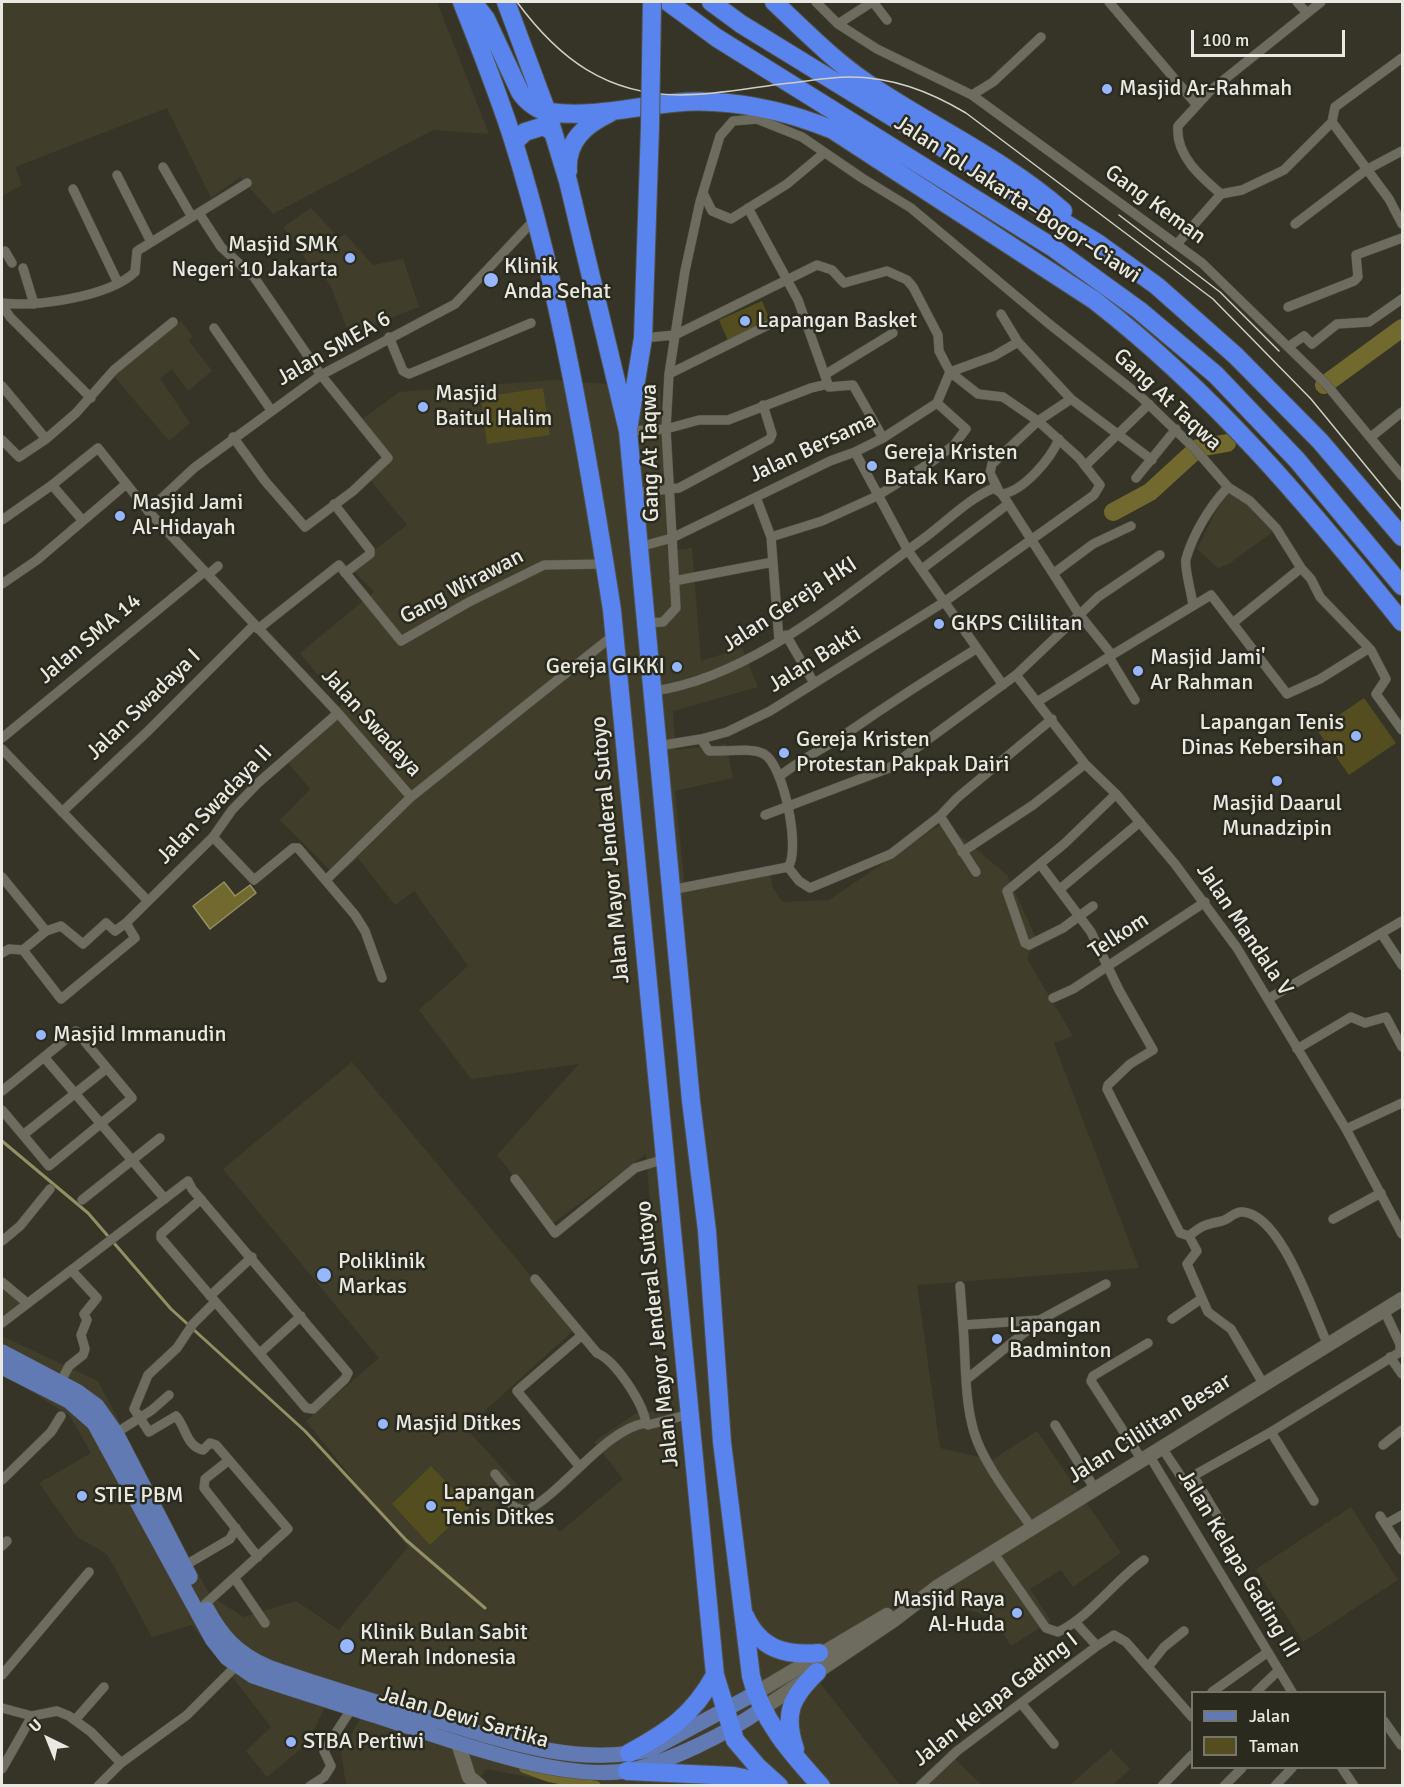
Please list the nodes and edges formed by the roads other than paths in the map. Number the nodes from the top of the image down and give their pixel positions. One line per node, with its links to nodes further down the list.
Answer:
1 (462, 2): 24 (highway, Jalan Mayor Jenderal Sutoyo)
2 (473, 2): 20 (highway)
3 (506, 2): 20 (highway)
4 (652, 2): 62 (highway, bridge)
5 (668, 2): 126 (highway, Jalan Tol Jakarta–Bogor–Ciawi)
6 (711, 2): 43 (highway, Jalan Tol Jakarta–Bogor–Ciawi)
7 (774, 2): 43 (highway)
8 (816, 2): 15 (street, Gang Keman)
9 (873, 2): 14 (street); 15 (street)
10 (1109, 2): 19 (street)
11 (1297, 2): 13 (street)
12 (1321, 2): 13 (street)
13 (1307, 13): 19 (street)
14 (887, 20)
15 (838, 24): 18 (street, Gang Keman)
16 (1041, 37): 18 (street)
17 (1402, 58): 22 (street)
18 (972, 95): 44 (street, Gang Keman)
19 (1196, 104): 34 (street)
20 (547, 112): 21 (highway); 23 (highway)
21 (612, 112): 30 (highway); 131 (highway)
22 (1332, 122): 28 (street); 34 (street)
23 (553, 132): 24 (highway); 30 (highway)
24 (514, 142): 38 (highway, Jalan Mayor Jenderal Sutoyo)
25 (1402, 151): 28 (street)
26 (824, 153): 33 (street, Gang At Taqwa); 36 (street); 74 (street, Gang At Taqwa)
27 (163, 167): 37 (street)
28 (1366, 170): 35 (street); 39 (street)
29 (117, 175): 42 (street)
30 (568, 181): 81 (highway)
31 (247, 183): 37 (street)
32 (73, 189): 49 (street)
33 (703, 193): 36 (street); 60 (street, Gang At Taqwa)
34 (1221, 194): 44 (street)
35 (1398, 207): 40 (street)
36 (748, 208): 48 (street)
37 (195, 215): 42 (street); 68 (street)
38 (535, 219): 61 (street, Jalan SMEA 6); 116 (highway, Jalan Mayor Jenderal Sutoyo)
39 (1295, 224)
40 (1402, 224)
41 (1402, 238): 53 (street)
42 (151, 242): 49 (street)
43 (1099, 244): 109 (highway, Jalan Tol Jakarta–Bogor–Ciawi)
44 (1177, 244): 64 (street, Gang Keman)
45 (5, 251): 46 (street)
46 (12, 263)
47 (23, 268): 52 (street)
48 (787, 279): 60 (street); 65 (street); 67 (street)
49 (118, 283): 52 (street)
50 (1402, 299): 64 (street)
51 (2, 304): 52 (street); 71 (street)
52 (34, 304)
53 (1288, 307)
54 (1001, 314): 63 (street)
55 (173, 322): 71 (street)
56 (531, 323): 61 (street)
57 (768, 325): 66 (street)
58 (213, 328): 76 (street)
59 (893, 333): 67 (street)
60 (675, 335): 62 (street); 66 (street, Gang At Taqwa)
61 (389, 338): 68 (street, Jalan SMEA 6)
62 (643, 338): 81 (highway)
63 (1018, 342): 65 (street); 72 (street)
64 (1288, 347): 83 (street, Gang Keman)
65 (950, 372): 73 (street); 78 (street)
66 (669, 374): 79 (street, Gang At Taqwa)
67 (826, 374): 69 (street)
68 (321, 375): 76 (street, Jalan SMEA 6); 102 (street)
69 (828, 384): 75 (street); 85 (street)
70 (2, 386): 86 (street)
71 (91, 398): 86 (street)
72 (1071, 399): 78 (street); 82 (street)
73 (937, 403): 85 (street, Jalan Bersama); 100 (street)
74 (1149, 404): 80 (street, Gang At Taqwa); 82 (street)
75 (763, 405): 79 (street); 97 (street)
76 (271, 410): 84 (street, Jalan SMEA 6)
77 (1402, 412): 83 (street)
78 (1038, 421): 87 (street); 98 (street)
79 (666, 429): 81 (street); 97 (street, Gang At Taqwa)
80 (1176, 429): 90 (street); 96 (street, Gang At Taqwa)
81 (628, 431): 99 (highway)
82 (1116, 435): 90 (street); 91 (street)
83 (1371, 436): 92 (street, Gang Keman)
84 (233, 437): 102 (street); 104 (street, Jalan SMEA 6)
85 (883, 438): 89 (street, Jalan Bersama)
86 (46, 439): 88 (street)
87 (1059, 439): 91 (street); 98 (street)
88 (2, 440)
89 (855, 452): 100 (street); 101 (street, Jalan Bersama)
90 (1152, 460): 93 (street)
91 (1085, 466): 111 (street, Jalan Bakti)
92 (1402, 476)
93 (1136, 478)
94 (52, 484): 95 (street, Jalan Swadaya); 105 (street); 106 (street)
95 (125, 485): 104 (street, Jalan Swadaya); 106 (street)
96 (1228, 488): 119 (street, Gang At Taqwa); 128 (street)
97 (669, 490): 99 (street); 110 (street, Gang At Taqwa)
98 (1000, 491): 103 (street); 113 (street, Jalan Gereja HKI)
99 (633, 493): 112 (highway)
100 (877, 496): 108 (street); 113 (street)
101 (756, 497): 108 (street); 110 (street, Jalan Bersama)
102 (334, 504): 121 (street)
103 (1008, 504): 111 (street); 120 (street)
104 (148, 510): 123 (street, Jalan Swadaya)
105 (2, 520)
106 (83, 521): 125 (street)
107 (1131, 526): 122 (street)
108 (771, 537): 115 (street)
109 (1402, 537)
110 (672, 538): 112 (street, Jalan Bersama); 124 (street, Gang At Taqwa)
111 (1031, 540): 122 (street); 127 (street, Jalan Bakti)
112 (639, 547): 132 (highway)
113 (908, 549): 120 (street); 135 (street, Jalan Gereja HKI)
114 (1160, 555): 129 (street)
115 (773, 562): 124 (street); 135 (street)
116 (605, 564): 121 (street, Gang Wirawan); 134 (highway, Jalan Mayor Jenderal Sutoyo)
117 (339, 565): 121 (street, Gang Wirawan); 133 (street, Jalan Swadaya I)
118 (218, 566): 123 (street, Jalan SMA 14)
119 (1301, 568): 130 (street); 137 (street, Gang At Taqwa)
120 (922, 569): 127 (street)
121 (345, 573)
122 (1054, 573): 129 (street)
123 (206, 574): 133 (street, Jalan Swadaya); 148 (street, Jalan SMA 14)
124 (674, 581): 132 (street, Gang At Taqwa)
125 (2, 584)
126 (1402, 585)
127 (944, 602): 136 (street); 140 (street, Jalan Bakti)
128 (1193, 605): 130 (street); 138 (street)
129 (1079, 614): 138 (street); 139 (street)
130 (1234, 622): 137 (street)
131 (1402, 622)
132 (646, 623): 142 (highway)
133 (256, 627): 145 (street, Jalan Swadaya); 157 (street, Jalan Swadaya I)
134 (615, 634): 155 (street, Jalan Swadaya); 170 (highway, Jalan Mayor Jenderal Sutoyo)
135 (782, 638): 140 (street); 142 (street, Jalan Gereja HKI)
136 (976, 649): 141 (street); 153 (street)
137 (1368, 649): 147 (street, Gang At Taqwa)
138 (1111, 656): 143 (street); 144 (street)
139 (1016, 675): 141 (street); 144 (street, Jalan Mandala V)
140 (814, 683): 149 (street, Jalan Bakti)
141 (1003, 685): 156 (street)
142 (654, 691): 150 (highway)
143 (1136, 700)
144 (1037, 702): 146 (street, Jalan Mandala V)
145 (338, 713): 155 (street, Jalan Swadaya); 161 (street, Jalan Swadaya II)
146 (1052, 718): 152 (street, Jalan Mandala V); 159 (street)
147 (1402, 730)
148 (2, 738)
149 (701, 740): 150 (street, Jalan Bakti); 153 (street)
150 (658, 746): 169 (highway)
151 (2, 749): 157 (street)
152 (1085, 764): 154 (street, Jalan Mandala V); 162 (street)
153 (780, 776): 156 (street)
154 (1116, 794): 160 (street, Jalan Mandala V); 163 (street)
155 (411, 797): 167 (street)
156 (788, 807): 158 (street); 164 (street)
157 (62, 812): 171 (street)
158 (765, 816)
159 (940, 816): 162 (street); 164 (street)
160 (1140, 822): 168 (street); 172 (street, Jalan Mandala V)
161 (213, 837): 167 (street); 171 (street, Jalan Swadaya II)
162 (962, 852): 165 (street)
163 (1040, 864): 168 (street); 174 (street)
164 (788, 867): 169 (street)
165 (976, 872)
166 (2, 877): 177 (street)
167 (327, 879): 183 (street)
168 (1060, 889): 174 (street)
169 (671, 890): 170 (highway); 269 (highway)
170 (639, 895): 199 (highway, Jalan Mayor Jenderal Sutoyo)
171 (148, 901): 176 (street, Jalan Swadaya II)
172 (1205, 902): 182 (street, Telkom); 185 (street, Jalan Mandala V)
173 (1093, 906): 174 (street)
174 (1080, 916): 182 (street)
175 (1402, 921): 178 (street)
176 (126, 923): 177 (street); 179 (street)
177 (46, 931): 179 (street)
178 (1381, 933): 181 (street); 185 (street)
179 (23, 950): 180 (street)
180 (2, 953)
181 (1402, 965)
182 (1107, 967): 184 (street, Telkom); 209 (street)
183 (382, 978)
184 (1053, 998)
185 (1268, 999): 188 (street, Jalan Mandala V)
186 (1399, 1031): 187 (street); 188 (street)
187 (1402, 1047)
188 (1297, 1049): 196 (street, Jalan Mandala V)
189 (44, 1057): 190 (street); 191 (street); 192 (street)
190 (107, 1068): 192 (street); 195 (street)
191 (2, 1091)
192 (75, 1093): 195 (street); 197 (street)
193 (1402, 1103): 196 (street)
194 (2, 1110): 197 (street)
195 (100, 1124): 197 (street); 200 (street)
196 (1346, 1129): 203 (street, Jalan Mandala V)
197 (23, 1135)
198 (159, 1138): 200 (street)
199 (665, 1159): 201 (street); 239 (highway, Jalan Mayor Jenderal Sutoyo)
200 (132, 1160): 204 (street); 206 (street)
201 (515, 1179)
202 (50, 1189): 210 (street)
203 (1381, 1193): 207 (street); 208 (street, Jalan Mandala V)
204 (165, 1199): 205 (street); 212 (street)
205 (201, 1199): 211 (street); 217 (street)
206 (82, 1200)
207 (1333, 1219)
208 (1402, 1234)
209 (1189, 1236): 218 (street); 229 (street)
210 (2, 1241)
211 (252, 1257): 217 (street); 222 (street)
212 (72, 1270): 220 (street); 236 (street)
213 (535, 1279): 227 (street)
214 (2, 1282): 220 (street)
215 (1106, 1284): 224 (street)
216 (960, 1286): 226 (street)
217 (213, 1299): 231 (street); 241 (street)
218 (1201, 1299): 223 (street); 237 (street)
219 (1402, 1299): 221 (street, Jalan Cililitan Besar)
220 (27, 1303): 225 (street)
221 (1384, 1310): 229 (street, Jalan Cililitan Besar); 232 (street)
222 (301, 1316): 231 (street); 231 (street)
223 (1172, 1318)
224 (1040, 1320): 226 (street); 235 (street)
225 (2, 1323)
226 (963, 1325): 235 (street)
227 (582, 1335): 242 (street); 251 (street)
228 (1148, 1343): 249 (street, Jalan Kelapa Gading III)
229 (1328, 1345): 237 (street, Jalan Cililitan Besar)
230 (2, 1352): 236 (main road, Jalan Dewi Sartika)
231 (260, 1353)
232 (1390, 1357): 234 (street); 245 (street)
233 (2, 1366): 276 (main road, Jalan Dewi Sartika)
234 (1402, 1374)
235 (967, 1379): 259 (street)
236 (60, 1383): 246 (main road, Jalan Dewi Sartika)
237 (1264, 1385): 248 (street, Jalan Cililitan Besar)
238 (170, 1395): 241 (street)
239 (690, 1414): 242 (street); 280 (highway, Jalan Mayor Jenderal Sutoyo)
240 (61, 1416): 254 (street)
241 (138, 1418): 246 (street); 250 (street)
242 (646, 1423): 251 (street)
243 (1055, 1425): 255 (street)
244 (1402, 1430): 247 (street)
245 (1271, 1432): 253 (street); 256 (street)
246 (116, 1433): 265 (main road, Jalan Dewi Sartika)
247 (1383, 1445)
248 (1162, 1448): 249 (street, Jalan Cililitan Besar); 253 (street)
249 (1146, 1457): 255 (street, Jalan Cililitan Besar); 274 (street, Jalan Kelapa Gading III)
250 (228, 1461): 260 (street); 263 (street)
251 (580, 1467): 252 (street)
252 (495, 1474)
253 (1194, 1476): 258 (street)
254 (2, 1480)
255 (1095, 1489): 259 (street, Jalan Cililitan Besar)
256 (1314, 1501)
257 (1402, 1515): 261 (street)
258 (1220, 1520)
259 (1032, 1527): 262 (street, Jalan Cililitan Besar)
260 (236, 1528): 263 (street); 265 (street)
261 (1402, 1550)
262 (993, 1552): 270 (street); 275 (street, Jalan Cililitan Besar)
263 (258, 1557): 267 (street)
264 (1144, 1560): 270 (street)
265 (184, 1566): 268 (main road, Jalan Dewi Sartika)
266 (90, 1572): 279 (street)
267 (236, 1579): 268 (street); 271 (street)
268 (204, 1605): 299 (main road, Jalan Dewi Sartika)
269 (742, 1609): 275 (highway); 285 (highway)
270 (1075, 1622): 273 (street)
271 (265, 1623)
272 (1184, 1631): 277 (street)
273 (1096, 1646): 277 (street); 286 (street, Jalan Kelapa Gading I)
274 (1268, 1652): 278 (street, Jalan Kelapa Gading III); 282 (street)
275 (818, 1662): 285 (street, Jalan Cililitan Besar); 298 (highway)
276 (236, 1666): 288 (main road, Jalan Dewi Sartika); 300 (street)
277 (1148, 1667): 289 (street)
278 (1279, 1670): 283 (street); 284 (street, Jalan Kelapa Gading III)
279 (2, 1675)
280 (715, 1675): 290 (highway, Jalan Mayor Jenderal Sutoyo); 299 (highway)
281 (104, 1687): 292 (street)
282 (1213, 1691)
283 (1257, 1691)
284 (1291, 1691)
285 (758, 1702): 290 (main road, Jalan Cililitan Besar); 298 (highway)
286 (1021, 1703): 295 (street); 310 (street, Jalan Kelapa Gading I)
287 (2, 1708): 291 (street)
288 (352, 1708): 294 (main road, Jalan Dewi Sartika); 306 (street)
289 (1191, 1713)
290 (734, 1715): 299 (main road, Jalan Dewi Sartika); 308 (highway, Jalan Mayor Jenderal Sutoyo)
291 (32, 1716): 292 (street); 301 (street)
292 (75, 1720): 300 (street)
293 (1386, 1724): 296 (street)
294 (458, 1743): 299 (main road, Jalan Dewi Sartika); 307 (street)
295 (1054, 1744)
296 (1402, 1744)
297 (1191, 1756): 311 (street)
298 (799, 1761): 309 (highway)
299 (628, 1762): 308 (highway)
300 (121, 1764): 305 (street)
301 (2, 1769)
302 (1240, 1769): 312 (street)
303 (1290, 1769): 313 (street)
304 (1343, 1769): 314 (street)
305 (98, 1785)
306 (310, 1785)
307 (480, 1785)
308 (779, 1785)
309 (820, 1785)
310 (920, 1785)
311 (1162, 1785)
312 (1224, 1785)
313 (1275, 1785)
314 (1354, 1785)

